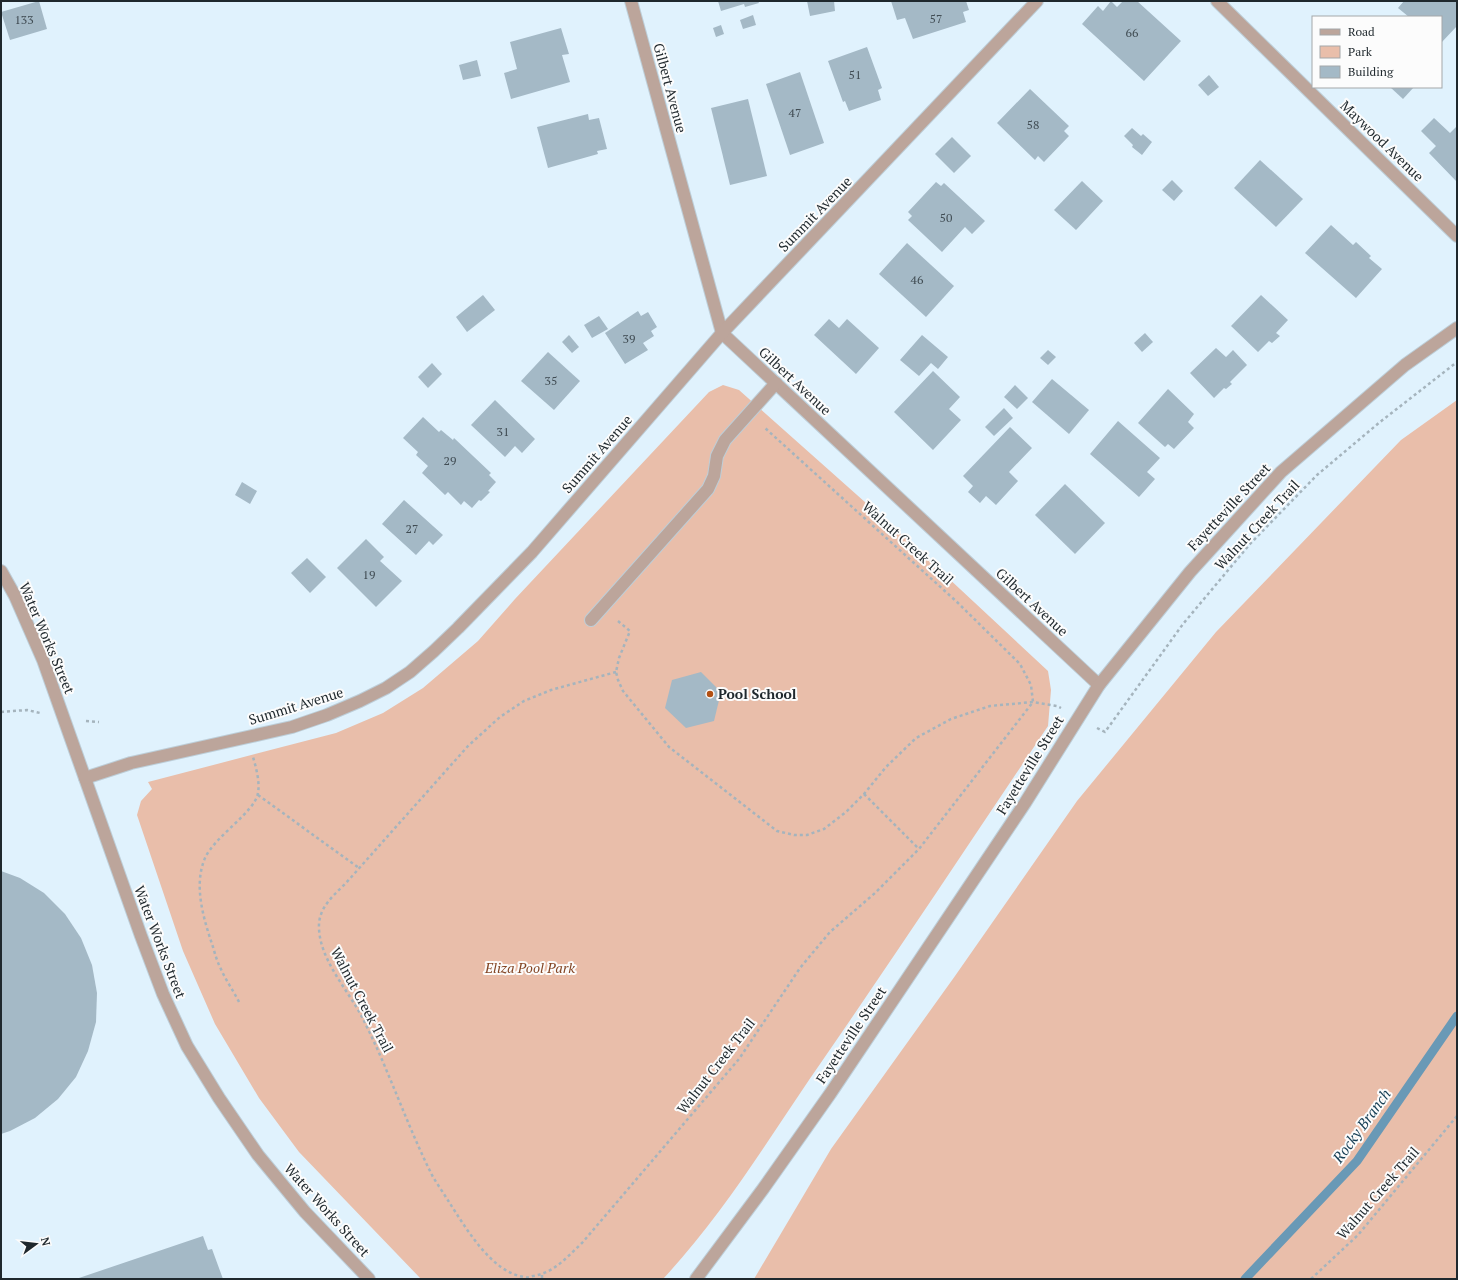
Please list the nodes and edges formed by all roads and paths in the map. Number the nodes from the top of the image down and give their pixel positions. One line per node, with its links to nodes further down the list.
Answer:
1 (631, 1): 6 (street, Gilbert Avenue)
2 (1037, 1): 6 (street, Summit Avenue)
3 (1217, 1): 4 (street, Maywood Avenue)
4 (1457, 236)
5 (1457, 328): 14 (street, Fayetteville Street)
6 (722, 333): 8 (street, Gilbert Avenue); 20 (street, Summit Avenue)
7 (1457, 362): 19 (path, Walnut Creek Trail)
8 (776, 383): 9 (street); 14 (street, Gilbert Avenue)
9 (749, 413): 11 (street); 15 (path, Walnut Creek Trail)
10 (1, 571): 21 (street, Water Works Street)
11 (602, 608): 12 (street); 13 (path)
12 (591, 620)
13 (616, 672): 22 (path); 25 (path, Walnut Creek Trail)
14 (1099, 686): 31 (street, Fayetteville Street)
15 (1033, 702): 16 (path); 22 (path); 24 (path, Walnut Creek Trail)
16 (1057, 706)
17 (1, 712): 18 (path)
18 (34, 712)
19 (1105, 732)
20 (247, 737): 21 (street, Summit Avenue); 23 (path)
21 (85, 778): 29 (street, Water Works Street)
22 (864, 794): 24 (path)
23 (258, 795): 25 (path); 26 (path)
24 (920, 849): 28 (path, Walnut Creek Trail)
25 (359, 868): 28 (path, Walnut Creek Trail)
26 (239, 1002)
27 (1457, 1116): 32 (path, Walnut Creek Trail)
28 (542, 1275): 30 (path)
29 (369, 1279)
30 (542, 1279)
31 (696, 1279)
32 (1311, 1279)

